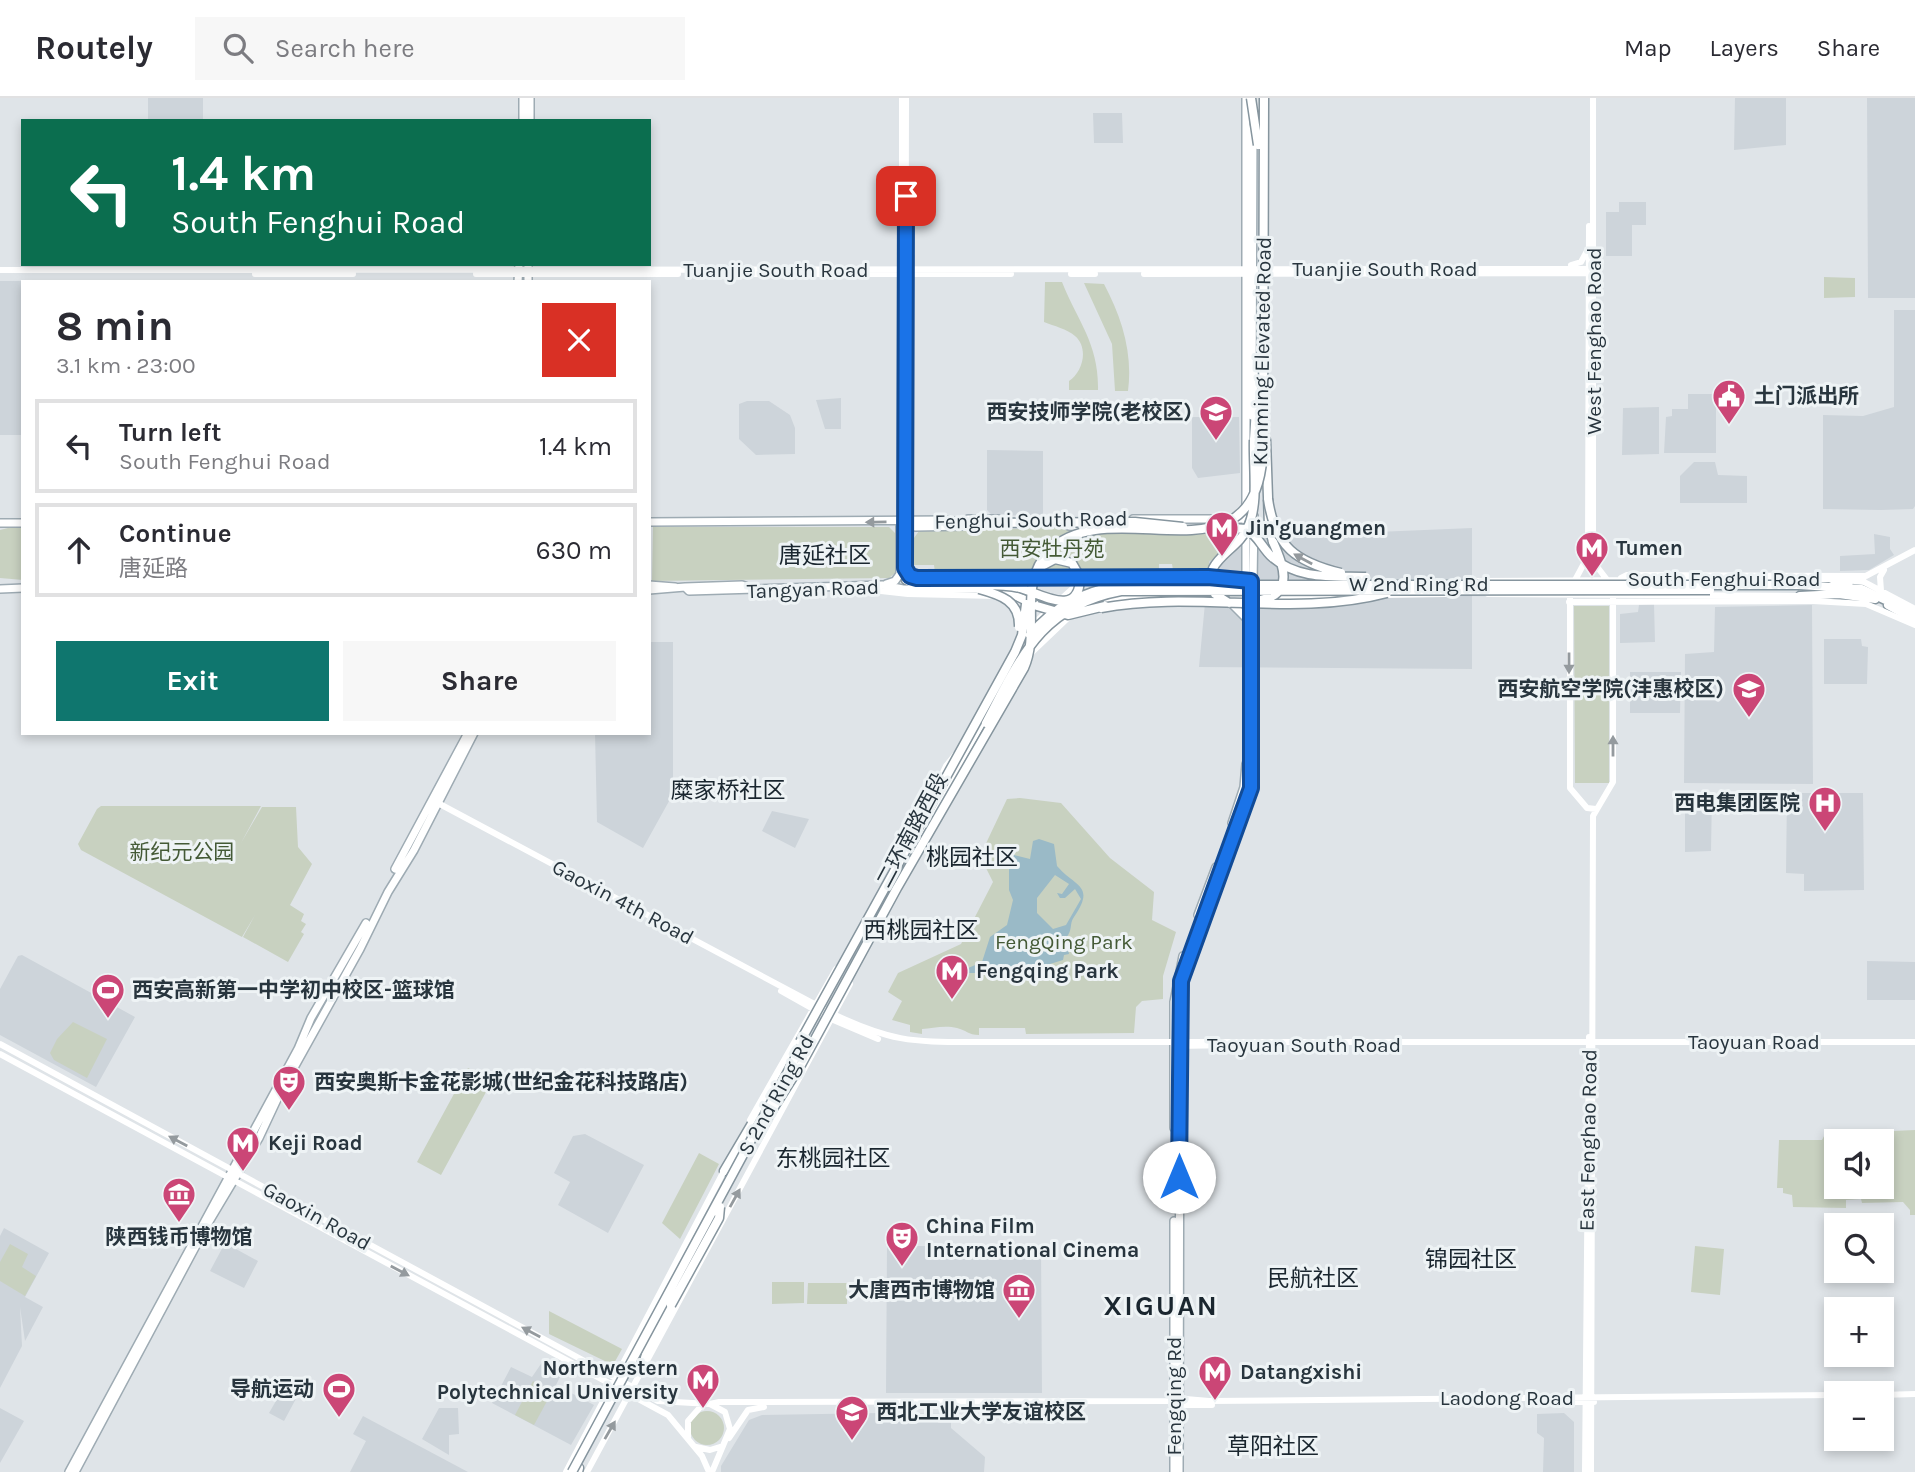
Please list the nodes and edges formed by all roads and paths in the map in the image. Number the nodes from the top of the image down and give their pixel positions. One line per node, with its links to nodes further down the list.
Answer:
1 (523, 98): 7 (main road)
2 (530, 98): 8 (main road)
3 (904, 98): 14 (main road)
4 (1250, 98): 9 (highway, bridge); 15 (main road)
5 (1263, 98): 9 (highway, Kunming Elevated Road, bridge); 20 (highway, Kunming Elevated Road, bridge)
6 (1591, 98): 10 (main road, West Fenghao Road); 12 (main road, West Fenghao Road)
7 (523, 119)
8 (530, 119)
9 (1258, 145): 19 (highway, Kunming Elevated Road, bridge)
10 (1589, 242): 11 (main road); 12 (main road, West Fenghao Road)
11 (1555, 271): 12 (main road, Tuanjie South Road); 15 (main road, Tuanjie South Road); 18 (main road)
12 (1591, 271): 18 (main road, West Fenghao Road); 38 (main road, West Fenghao Road)
13 (0, 272): 16 (main road, Tuanjie South Road)
14 (904, 272): 15 (main road, Tuanjie South Road); 17 (main road, Tuanjie South Road); 25 (main road)
15 (1249, 272): 22 (main road); 41 (main road)
16 (518, 273): 17 (main road, Tuanjie South Road)
17 (528, 273)
18 (1589, 299): 37 (main road, West Fenghao Road)
19 (1259, 360): 29 (highway, Kunming Elevated Road, bridge); 61 (highway, bridge)
20 (1263, 393): 21 (highway, bridge); 42 (highway, Kunming Elevated Road, bridge)
21 (1268, 499): 34 (highway, one-way to 21, bridge); 62 (highway, bridge)
22 (1245, 519): 23 (main road, Fenghui South Road); 41 (main road)
23 (944, 521): 25 (main road, Fenghui South Road); 29 (highway, bridge)
24 (651, 522): 25 (main road, Fenghui South Road, one-way to 24)
25 (904, 522): 28 (main road); 31 (main road); 45 (main road)
26 (0, 523): 27 (main road)
27 (21, 523)
28 (1103, 527): 34 (highway, bridge)
29 (1186, 528): 68 (highway, Kunming Elevated Road, bridge)
30 (1915, 550): 32 (main road)
31 (905, 568): 43 (highway)
32 (1884, 569): 33 (main road); 52 (main road)
33 (1866, 576): 39 (main road); 40 (main road)
34 (1366, 577): 44 (highway, bridge)
35 (1086, 578): 41 (main road, South Fenghui Road); 43 (main road, South Fenghui Road); 65 (main road, 二环南路西段)
36 (1832, 579): 39 (main road, South Fenghui Road); 40 (main road, South Fenghui Road); 52 (highway)
37 (1576, 580): 38 (main road, South Fenghui Road); 41 (main road, South Fenghui Road); 57 (main road)
38 (1607, 580): 39 (main road, South Fenghui Road); 58 (main road, East Fenghao Road)
39 (1618, 580)
40 (1850, 580): 52 (main road, South Fenghui Road)
41 (1249, 581): 55 (main road, Fengqing Rd)
42 (1032, 582): 43 (highway, bridge); 82 (highway, Kunming Elevated Road, bridge)
43 (980, 584): 45 (main road, Tangyan Road); 62 (highway, bridge); 68 (highway, bridge)
44 (1392, 584): 50 (highway, W 2nd Ring Rd, bridge); 68 (highway, W 2nd Ring Rd, bridge)
45 (882, 585): 48 (main road, Tangyan Road)
46 (651, 587): 48 (main road, Tangyan Road)
47 (21, 588): 49 (main road)
48 (849, 588): 65 (main road)
49 (0, 589)
50 (1799, 590): 51 (highway, W 2nd Ring Rd, bridge); 52 (highway, W 2nd Ring Rd); 53 (highway); 58 (main road, South Fenghui Road); 59 (main road, South Fenghui Road)
51 (1405, 591): 61 (highway, bridge); 68 (highway, W 2nd Ring Rd, bridge)
52 (1879, 595): 53 (highway); 63 (highway, W 2nd Ring Rd); 66 (highway, W 2nd Ring Rd)
53 (1852, 596): 60 (highway)
54 (1223, 597): 55 (main road, South Fenghui Road); 64 (main road); 67 (main road, South Fenghui Road)
55 (1248, 597): 56 (main road, South Fenghui Road); 64 (main road, Fengqing Rd)
56 (1272, 597): 57 (main road, South Fenghui Road); 64 (main road)
57 (1569, 598): 58 (main road, South Fenghui Road); 72 (main road, one-way to 72)
58 (1613, 598): 59 (main road); 73 (main road, East Fenghao Road, one-way to 58)
59 (1813, 601): 60 (main road, South Fenghui Road)
60 (1824, 601): 66 (main road, South Fenghui Road)
61 (1237, 604): 62 (highway, bridge)
62 (1101, 607)
63 (1915, 611)
64 (1248, 617): 79 (main road, Fengqing Rd)
65 (1039, 619): 67 (main road); 74 (main road, 二环南路西段)
66 (1915, 623)
67 (1051, 633): 75 (main road, 二环南路西段)
68 (981, 723): 76 (highway, Kunming Elevated Road, bridge); 82 (highway, S 2nd Ring Rd, bridge)
69 (467, 735): 71 (main road)
70 (473, 735): 71 (main road)
71 (435, 803): 74 (main road, Gaoxin 4th Road); 83 (main road)
72 (1587, 808): 73 (main road); 77 (main road, East Fenghao Road)
73 (1596, 809): 77 (main road, East Fenghao Road)
74 (814, 1006): 75 (main road, Taoyuan South Road); 84 (main road, 二环南路西段)
75 (832, 1017): 79 (main road, Taoyuan South Road); 87 (main road, 二环南路西段, one-way to 75)
76 (800, 1042): 82 (highway, bridge); 84 (highway)
77 (1591, 1043): 79 (main road, Taoyuan South Road); 80 (main road, Taoyuan Road); 93 (main road, East Fenghao Road)
78 (0, 1044): 83 (main road, Gaoxin Road, one-way to 78)
79 (1176, 1044): 95 (main road, Fengqing Rd)
80 (1915, 1044)
81 (0, 1054): 85 (main road, Gaoxin Road)
82 (765, 1117): 86 (highway, S 2nd Ring Rd, bridge)
83 (235, 1171): 85 (main road); 88 (main road, Gaoxin Road, one-way to 83)
84 (724, 1171): 88 (main road, 二环南路西段)
85 (229, 1178): 88 (main road, Gaoxin Road, one-way to 88); 104 (main road); 105 (main road)
86 (719, 1205): 87 (highway, bridge); 88 (highway, bridge); 103 (highway, S 2nd Ring Rd, bridge)
87 (642, 1369): 89 (main road, 二环南路西段)
88 (615, 1381): 89 (main road, Gaoxin Road); 106 (main road, 二环南路西段)
89 (632, 1391): 96 (main road); 98 (main road); 103 (main road, 二环南路西段, one-way to 89)
90 (1824, 1396): 93 (main road, Laodong Road)
91 (1894, 1396): 92 (main road)
92 (1915, 1396)
93 (1589, 1400): 95 (main road, Laodong Road); 108 (main road, East Fenghao Road); 109 (main road, East Fenghao Road)
94 (752, 1402): 95 (main road); 96 (main road); 97 (main road)
95 (1176, 1402): 97 (main road); 107 (main road, Fengqing Rd)
96 (706, 1404): 98 (main road); 99 (main road)
97 (748, 1410): 99 (main road)
98 (688, 1438): 101 (main road)
99 (729, 1438): 100 (main road)
100 (724, 1445): 101 (main road); 102 (main road)
101 (695, 1446): 102 (main road)
102 (711, 1469)
103 (579, 1471)
104 (69, 1472)
105 (75, 1472)
106 (566, 1472)
107 (1176, 1472)
108 (1585, 1472)
109 (1591, 1472)

